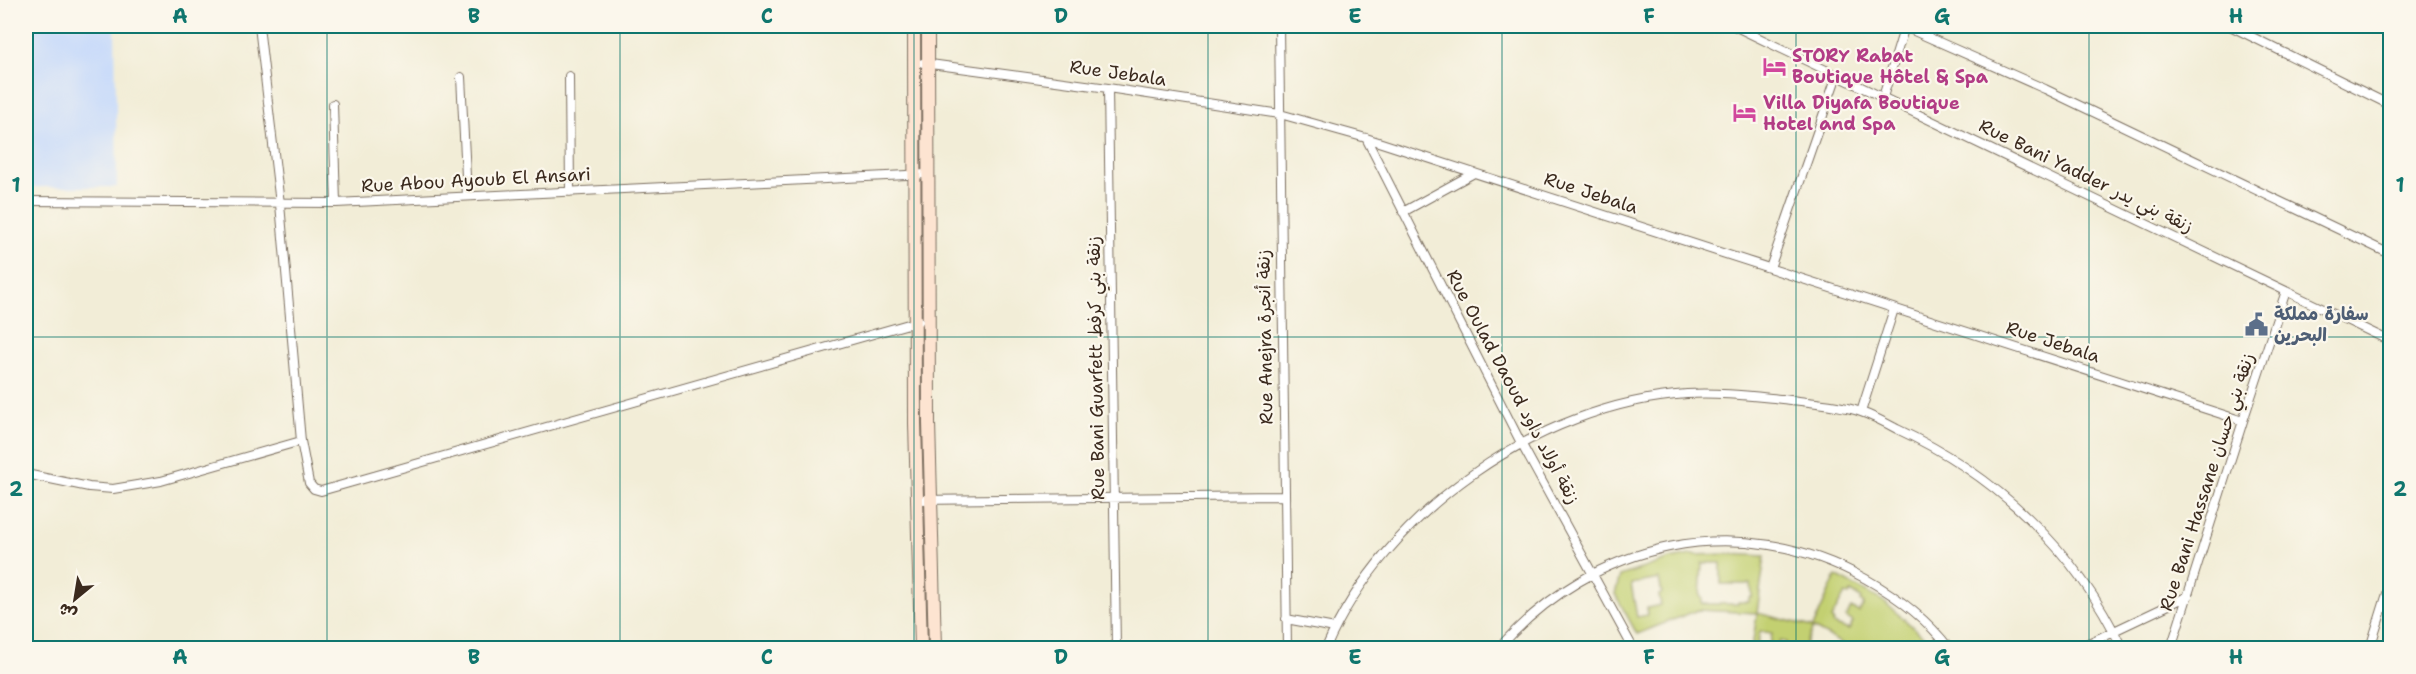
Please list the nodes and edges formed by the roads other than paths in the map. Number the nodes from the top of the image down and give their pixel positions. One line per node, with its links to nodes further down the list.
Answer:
1 (259, 26): 26 (street)
2 (914, 26): 8 (street)
3 (928, 26): 9 (street)
4 (1280, 26): 17 (street, Rue Anejra زنقة أنجرة)
5 (1734, 26): 10 (street, Rue Bani Yadder زنقة بني يدر)
6 (1905, 26): 14 (street); 28 (street)
7 (2230, 26): 16 (street)
8 (914, 62): 9 (street, Rue Jebala); 21 (street)
9 (928, 64): 13 (street, Rue Jebala); 20 (street)
10 (1837, 75): 14 (street, Rue Bani Yadder زنقة بني يدر); 29 (street)
11 (569, 76): 22 (street)
12 (461, 77): 23 (street)
13 (1108, 88): 17 (street, Rue Jebala); 41 (street, Rue Bani Guarfett زنقة بني كرفط)
14 (1883, 97): 30 (street, Rue Bani Yadder زنقة بني يدر)
15 (333, 104): 25 (street)
16 (2391, 105)
17 (1280, 114): 18 (street, Rue Jebala); 40 (street, Rue Anejra زنقة أنجرة)
18 (1366, 138): 19 (street, Rue Jebala); 27 (street, Rue Oulad Daoud زنقة أولاد داود)
19 (1474, 173): 27 (street); 29 (street, Rue Jebala)
20 (927, 174): 21 (street, Rue Abou Ayoub El Ansari); 32 (street)
21 (914, 175): 22 (street, Rue Abou Ayoub El Ansari); 33 (street)
22 (570, 192): 23 (street, Rue Abou Ayoub El Ansari)
23 (467, 196): 25 (street, Rue Abou Ayoub El Ansari)
24 (26, 201): 26 (street, Rue Abou Ayoub El Ansari)
25 (336, 203): 26 (street, Rue Abou Ayoub El Ansari)
26 (280, 204): 37 (street)
27 (1403, 212): 38 (street, Rue Oulad Daoud زنقة أولاد داود)
28 (2391, 254)
29 (1770, 268): 31 (street, Rue Jebala)
30 (2286, 291): 34 (street, Rue Bani Yadder زنقة بني يدر); 36 (street, Rue Bani Hassane زنقة بني حسان)
31 (1894, 309): 35 (street); 36 (street, Rue Jebala)
32 (928, 319): 33 (street); 43 (street)
33 (915, 321): 37 (street); 42 (street)
34 (2391, 341)
35 (1861, 412): 38 (street); 49 (street)
36 (2242, 421): 46 (street, Rue Bani Hassane زنقة بني حسان)
37 (302, 441): 39 (street)
38 (1521, 443): 44 (street, Rue Oulad Daoud زنقة أولاد داود); 48 (street)
39 (26, 474)
40 (1284, 496): 41 (street); 47 (street, Rue Anejra زنقة أنجرة)
41 (1115, 497): 43 (street); 52 (street, Rue Bani Guarfett زنقة بني كرفط)
42 (917, 500): 43 (street); 50 (street)
43 (931, 500): 51 (street)
44 (1593, 573): 55 (street); 56 (street, Rue Oulad Daoud زنقة أولاد داود); 57 (street)
45 (2391, 584): 61 (street)
46 (2187, 596): 49 (street); 60 (street, Rue Bani Hassane زنقة بني حسان)
47 (1286, 619): 48 (street); 53 (street, Rue Anejra زنقة أنجرة)
48 (1335, 628): 54 (street)
49 (2114, 631): 58 (street); 59 (street)
50 (921, 648)
51 (935, 648)
52 (1116, 648)
53 (1287, 648)
54 (1326, 648)
55 (1499, 648)
56 (1633, 648)
57 (1949, 648)
58 (2078, 648)
59 (2122, 648)
60 (2171, 648)
61 (2370, 648)

